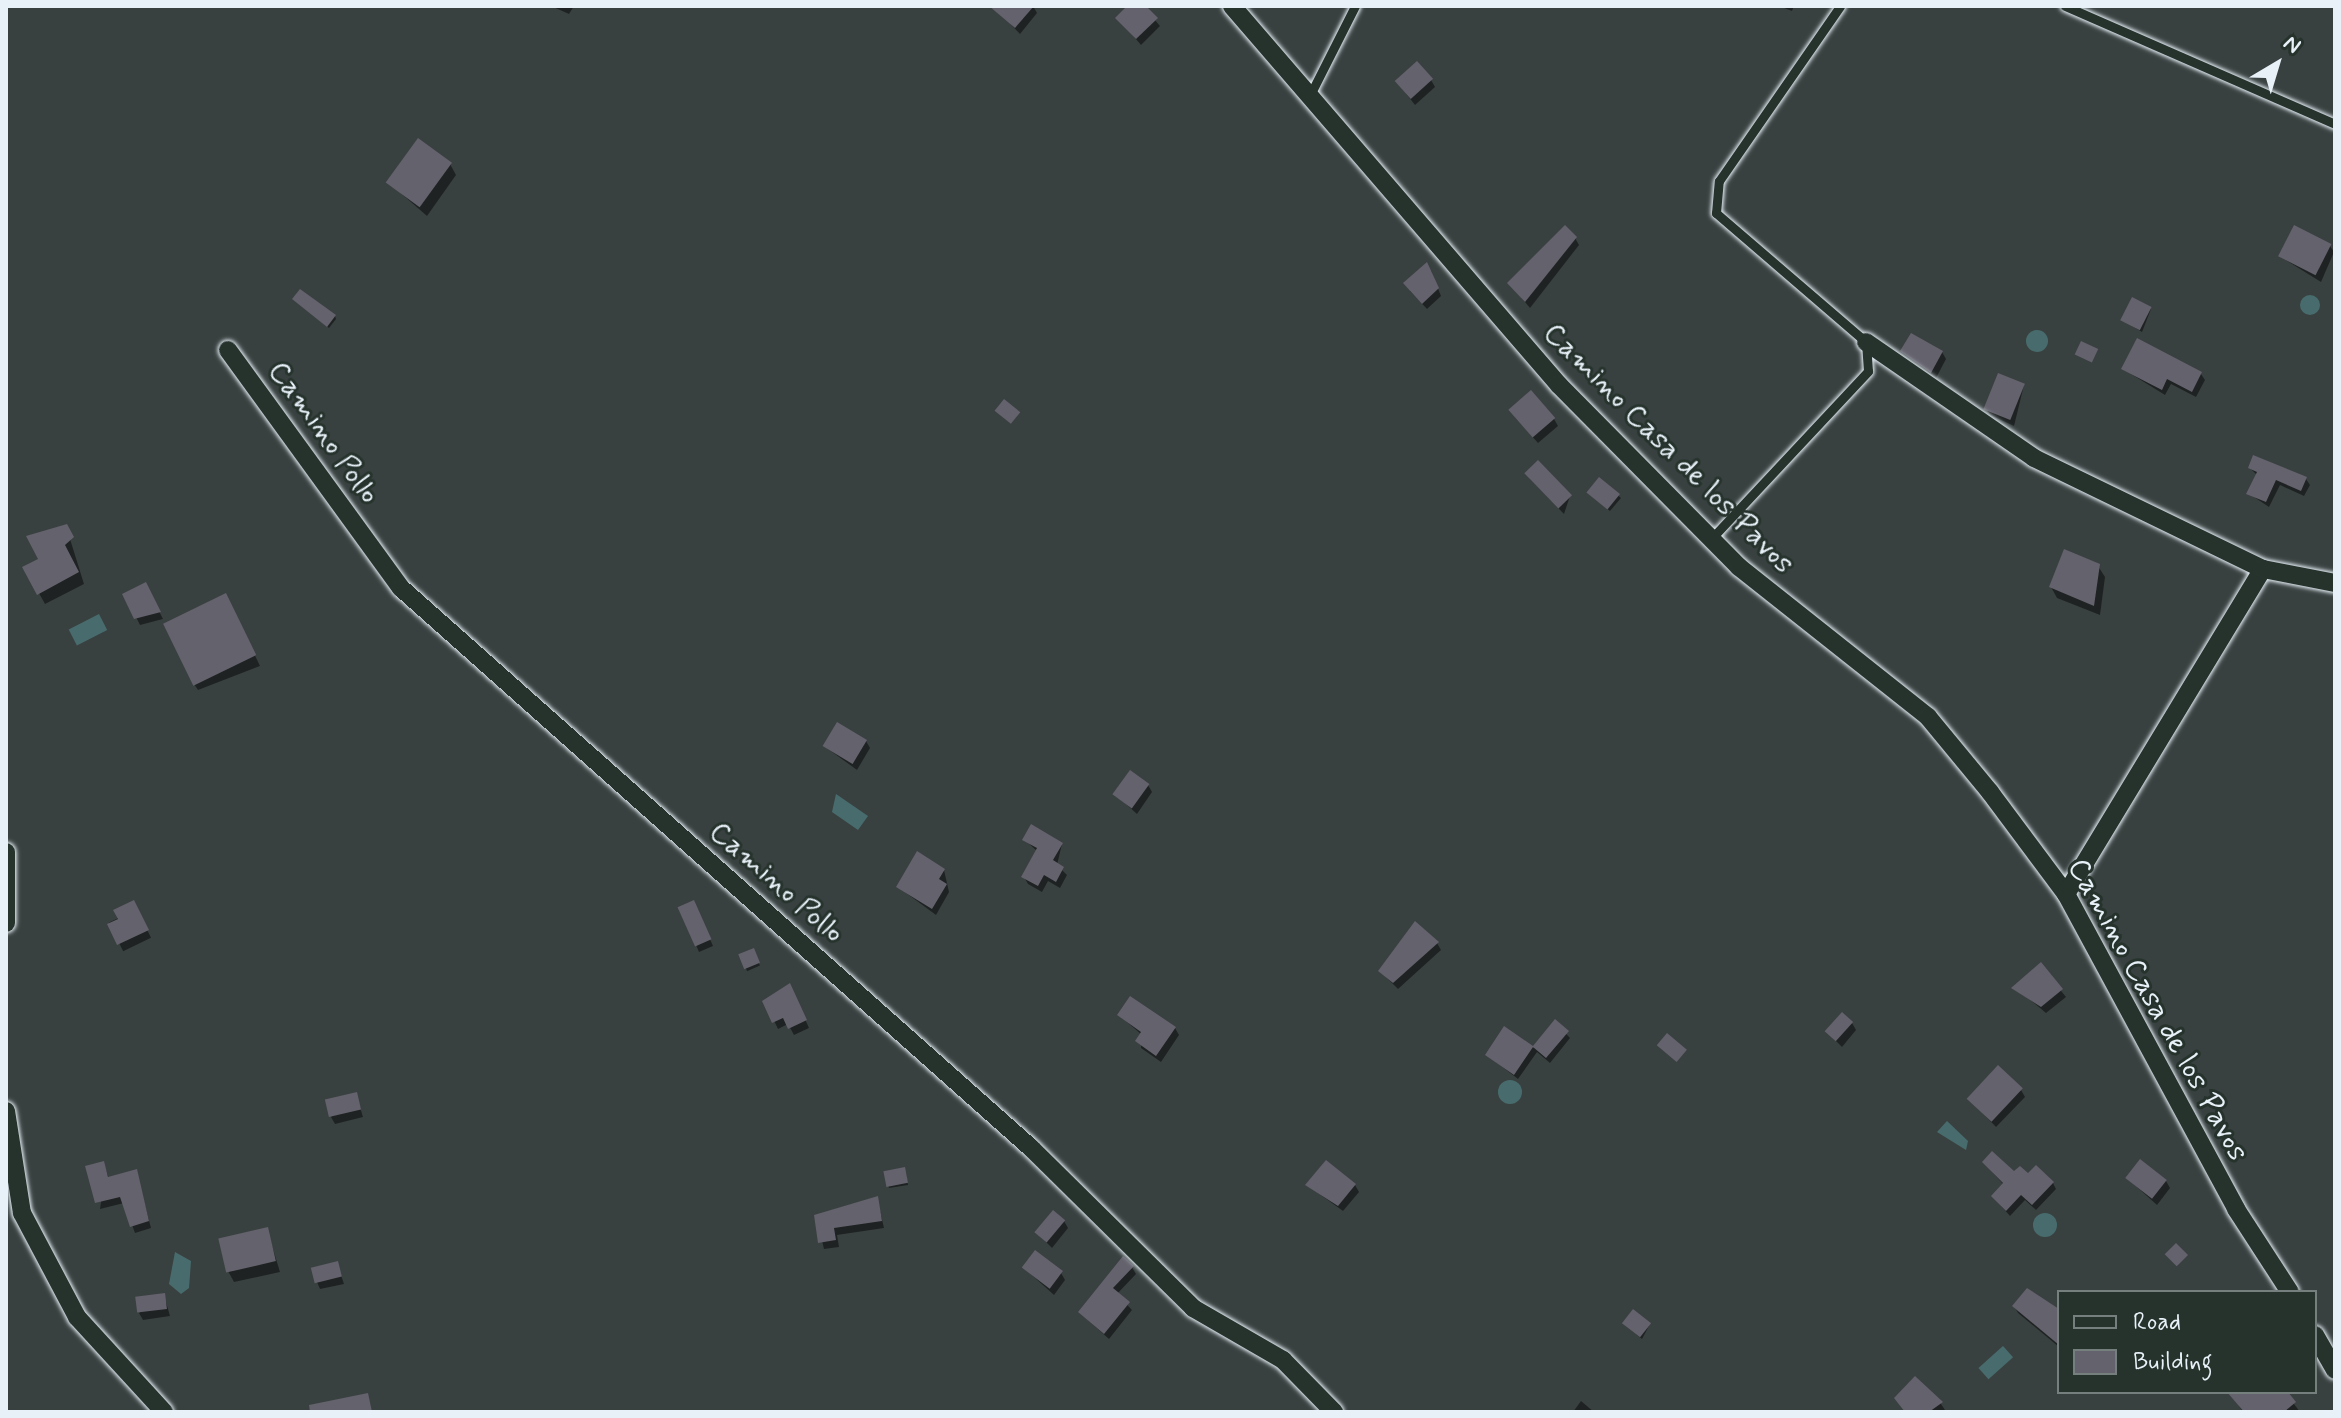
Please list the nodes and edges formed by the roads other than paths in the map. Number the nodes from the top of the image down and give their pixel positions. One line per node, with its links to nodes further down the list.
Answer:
1 (1232, 6): 5 (street, Camino Casa de los Pavos)
2 (1355, 6): 5 (lane)
3 (1840, 6): 7 (lane)
4 (2065, 6): 6 (lane)
5 (1309, 97): 9 (street, Camino Casa de los Pavos)
6 (2335, 124)
7 (1866, 342): 9 (lane); 10 (street)
8 (228, 350): 20 (street, Camino Pollo)
9 (1711, 539): 13 (street, Camino Casa de los Pavos)
10 (2263, 569): 11 (street); 13 (street)
11 (2335, 583)
12 (6, 852): 14 (street)
13 (2066, 894): 16 (street, Camino Casa de los Pavos)
14 (6, 923)
15 (6, 1111): 19 (street)
16 (2289, 1290)
17 (2317, 1338): 18 (street)
18 (2335, 1370)
19 (164, 1412)
20 (1334, 1412)

